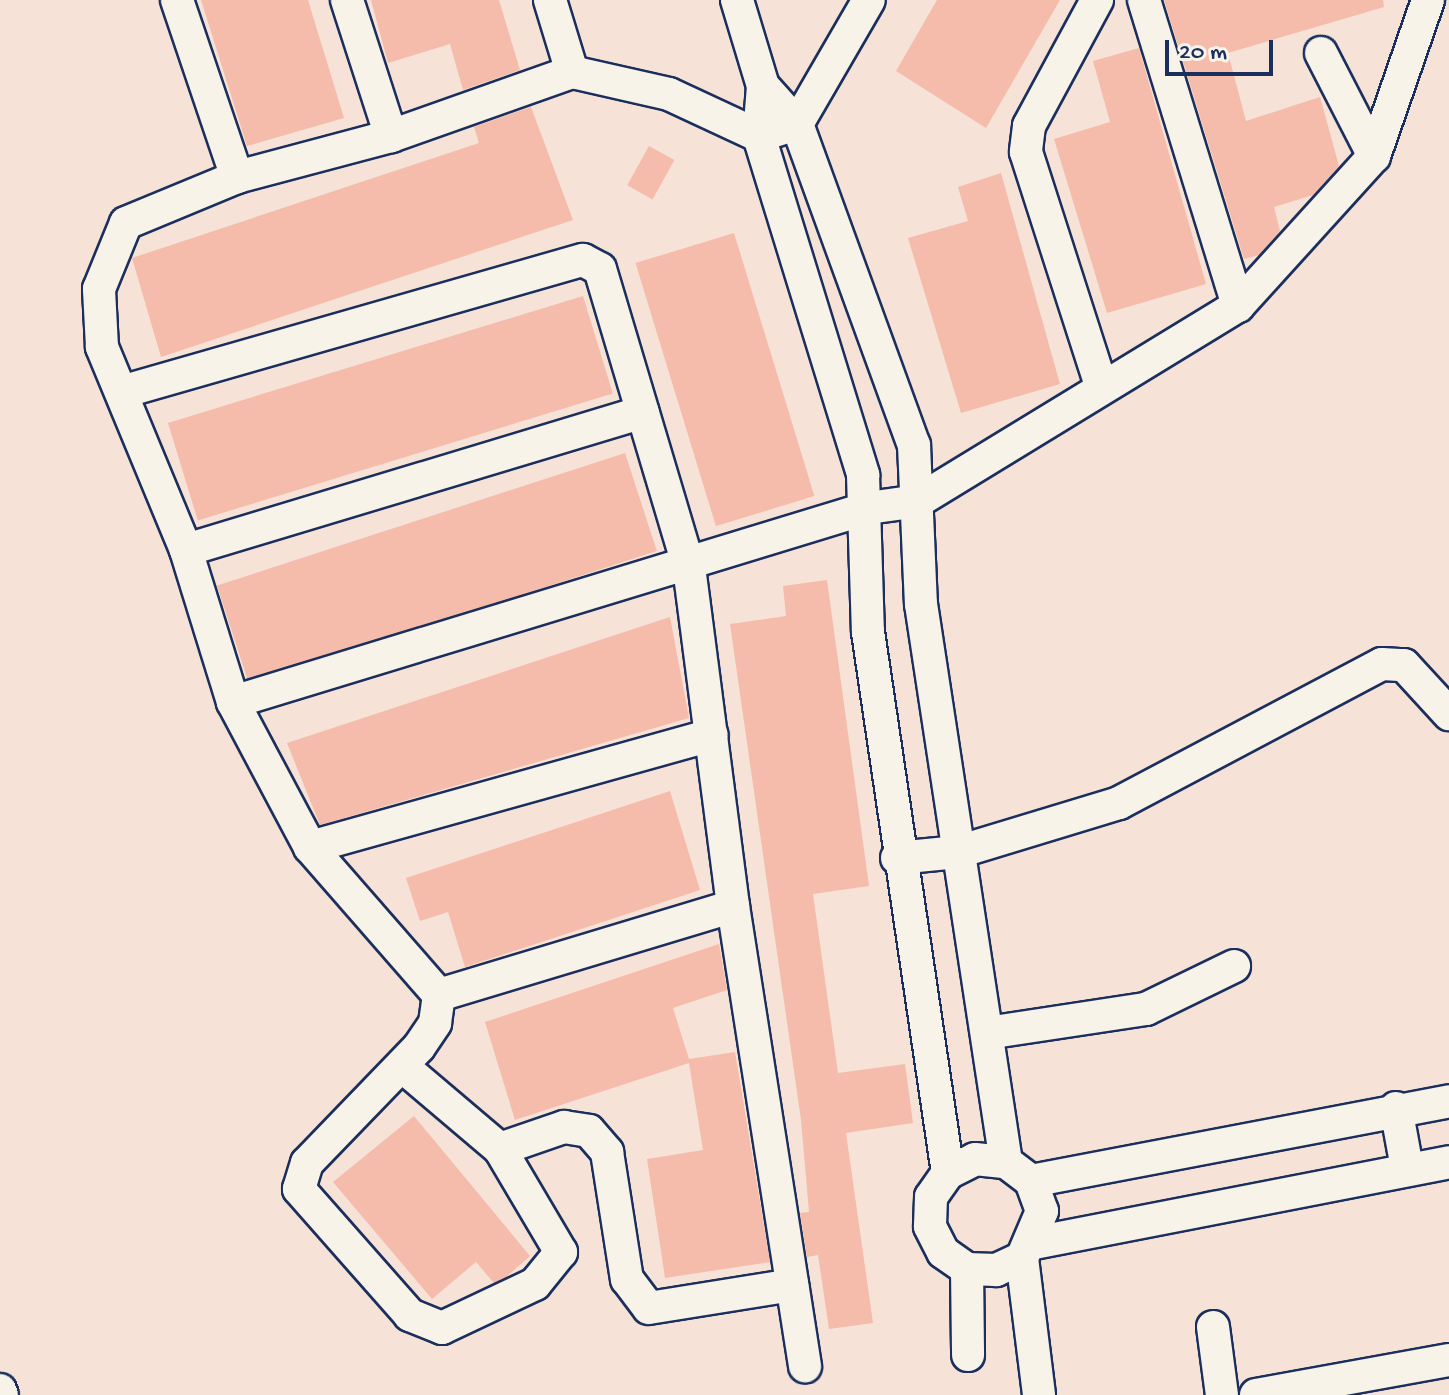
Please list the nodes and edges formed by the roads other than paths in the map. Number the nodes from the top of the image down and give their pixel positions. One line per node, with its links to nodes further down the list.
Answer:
1 (177, 0): 16 (street)
2 (347, 0): 13 (street)
3 (550, 0): 10 (street)
4 (737, 0): 11 (street)
5 (869, 0): 12 (street)
6 (1097, 0): 18 (street)
7 (1144, 0): 17 (street)
8 (1428, 0): 15 (street)
9 (1321, 53): 15 (street)
10 (572, 72): 13 (street); 14 (street)
11 (763, 86): 12 (street); 14 (street)
12 (797, 124): 14 (street); 21 (street)
13 (391, 136): 16 (street)
14 (759, 136): 22 (street)
15 (1374, 156): 17 (street)
16 (237, 177): 19 (street)
17 (1238, 306): 18 (street)
18 (1101, 386): 21 (street)
19 (125, 391): 20 (street); 23 (street)
20 (643, 412): 23 (street); 24 (street)
21 (918, 501): 22 (street); 29 (street)
22 (868, 508): 24 (street); 30 (street)
23 (186, 550): 25 (street)
24 (689, 567): 25 (street); 27 (street)
25 (233, 702): 28 (street)
26 (1449, 714): 29 (street)
27 (712, 735): 28 (street); 31 (street)
28 (310, 847): 33 (street)
29 (958, 852): 30 (street); 34 (street)
30 (897, 858): 42 (street)
31 (733, 906): 33 (street); 46 (street)
32 (1234, 966): 34 (street)
33 (439, 995): 35 (street)
34 (987, 1033): 39 (street)
35 (402, 1066): 38 (street); 38 (street)
36 (1449, 1101): 37 (street)
37 (1396, 1108): 41 (street); 43 (street)
38 (500, 1149): 46 (street)
39 (1006, 1162): 42 (street); 43 (street)
40 (1449, 1162): 41 (street)
41 (1407, 1168): 44 (street)
42 (948, 1173): 45 (street)
43 (1031, 1181): 44 (street)
44 (1028, 1250): 45 (street); 51 (street)
45 (967, 1269): 48 (street)
46 (792, 1285): 50 (street)
47 (1213, 1327): 52 (street)
48 (968, 1355)
49 (1449, 1360): 53 (street)
50 (805, 1366)
51 (1039, 1395)
52 (1222, 1395)
53 (1256, 1395)

